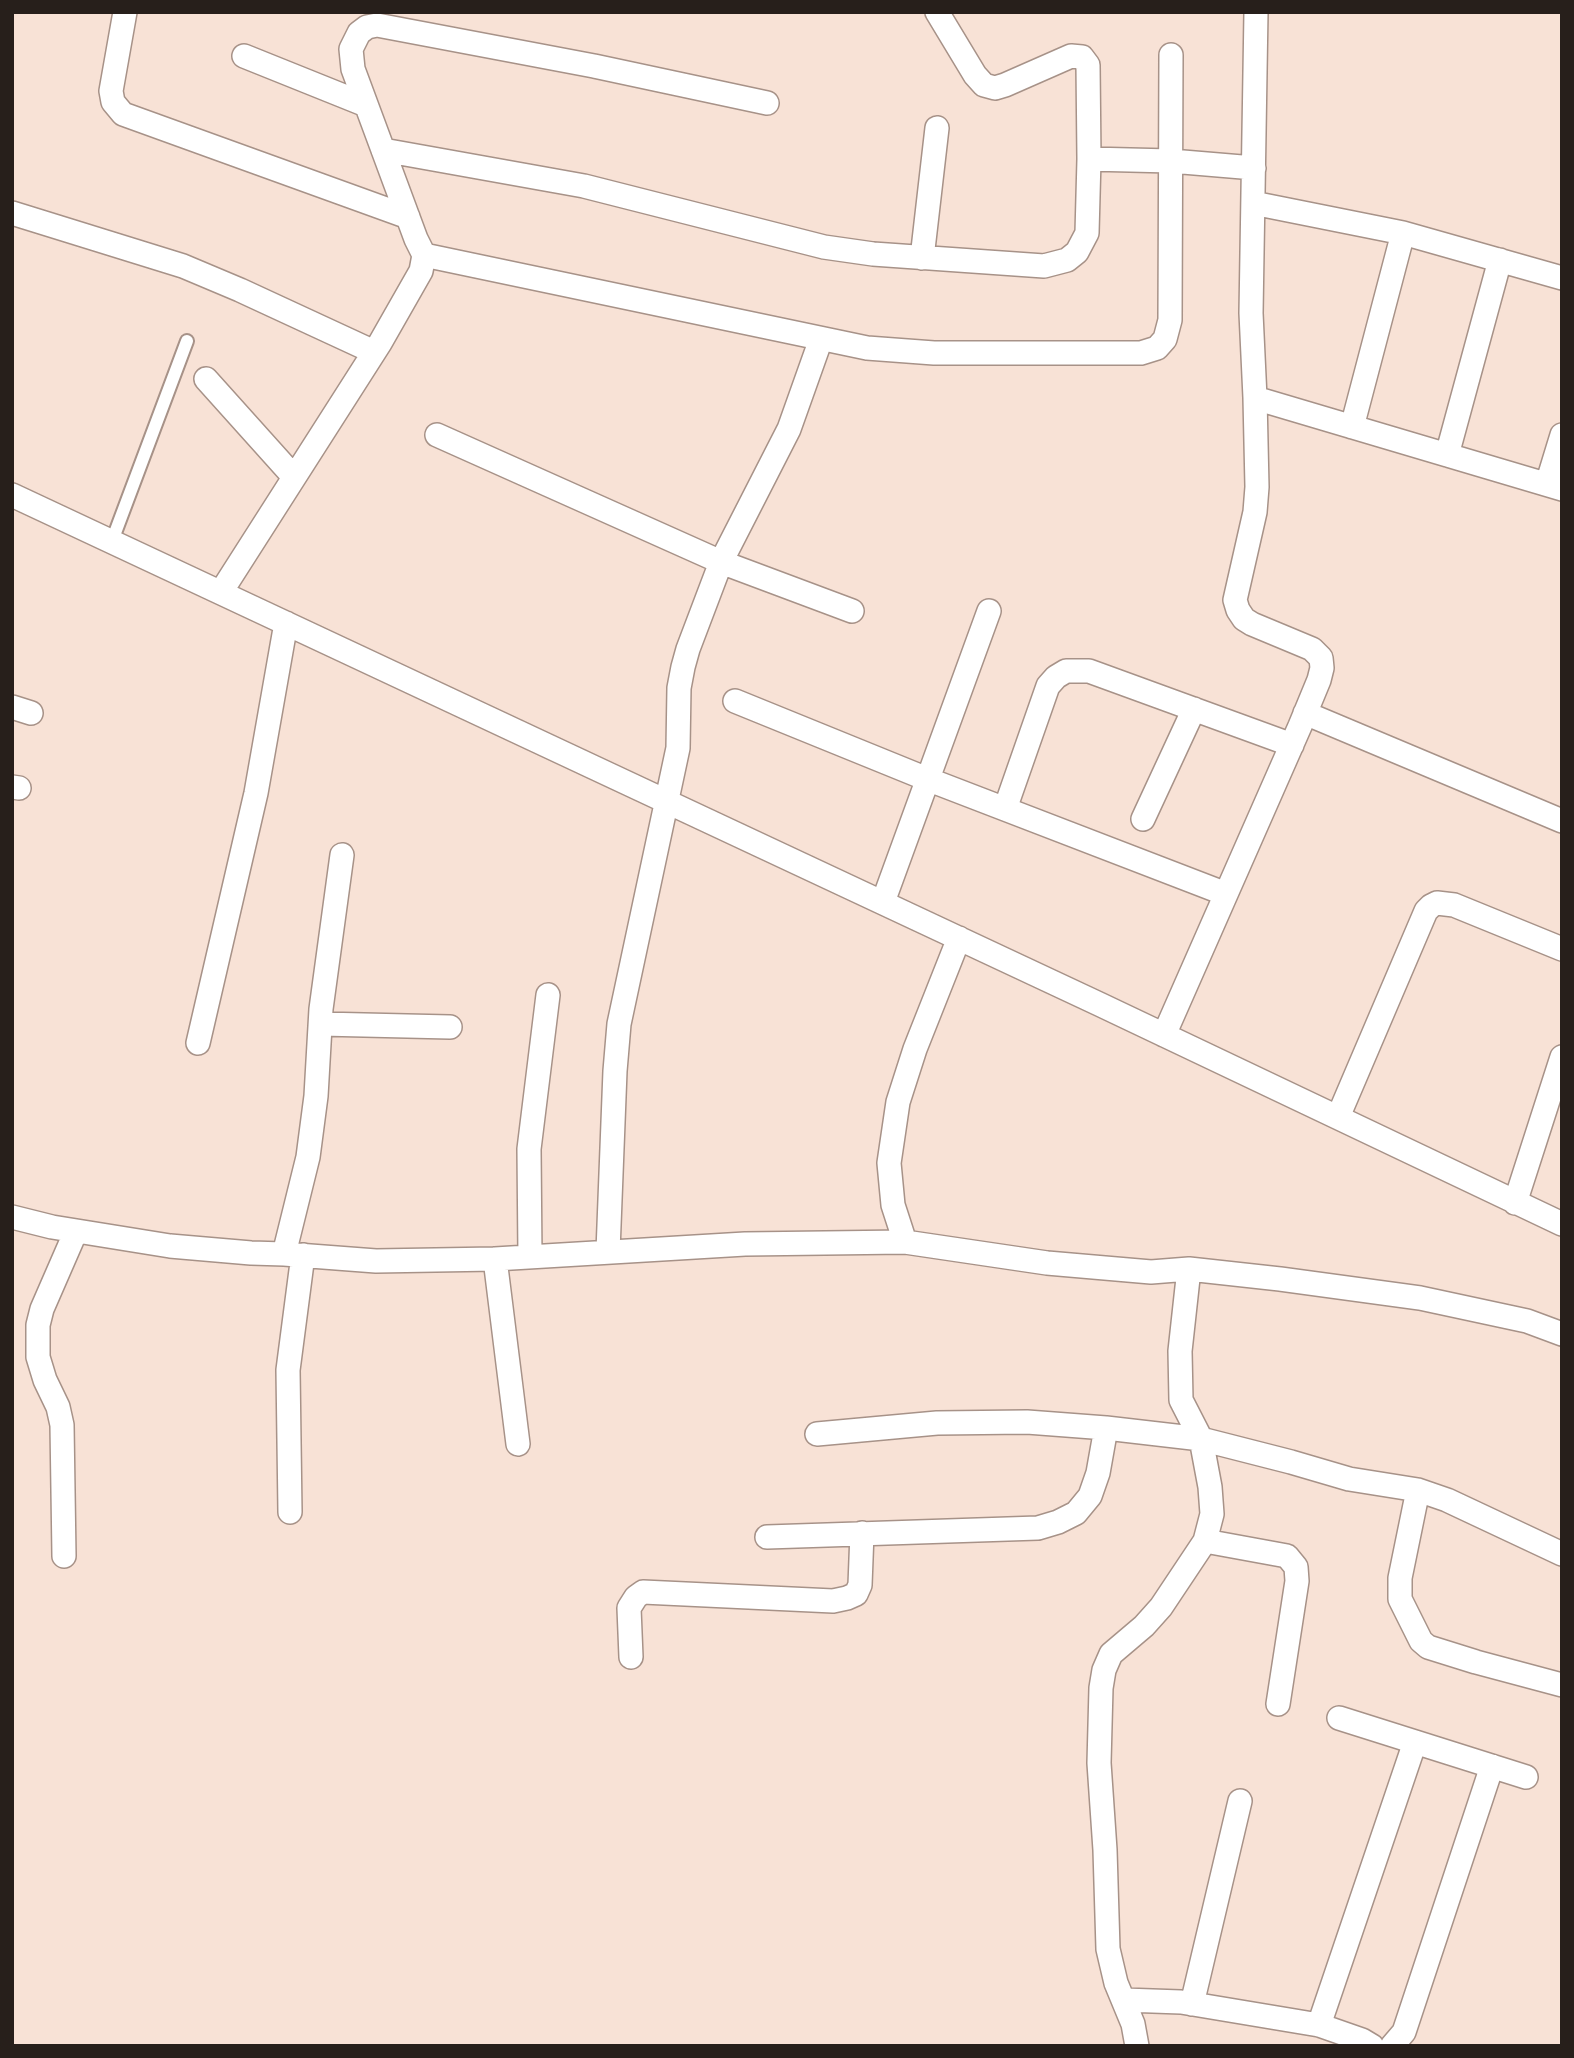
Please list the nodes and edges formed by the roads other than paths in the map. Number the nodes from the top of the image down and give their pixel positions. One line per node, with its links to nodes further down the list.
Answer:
1 (125, 12): 15 (street)
2 (937, 12): 10 (street)
3 (1256, 12): 12 (street)
4 (1171, 55): 11 (street)
5 (244, 56): 7 (street)
6 (767, 103): 7 (street)
7 (366, 105): 9 (street)
8 (937, 128): 18 (street)
9 (383, 150): 15 (street); 18 (street)
10 (1089, 159): 11 (street); 18 (street)
11 (1171, 161): 12 (street); 21 (street)
12 (1254, 168): 13 (street)
13 (1253, 203): 16 (street); 25 (street)
14 (12, 213): 23 (street)
15 (408, 218): 17 (street)
16 (1403, 233): 19 (street); 26 (street)
17 (424, 256): 21 (street); 23 (street)
18 (922, 258)
19 (1500, 260): 20 (street); 29 (street)
20 (1562, 278)
21 (821, 339): 34 (street)
22 (187, 341): 33 (lane)
23 (374, 352): 30 (street)
24 (206, 379): 30 (street)
25 (1255, 398): 26 (street); 41 (street)
26 (1352, 427): 29 (street)
27 (438, 435): 34 (street)
28 (1562, 435): 31 (street)
29 (1447, 455): 31 (street)
30 (294, 477): 35 (street)
31 (1554, 486)
32 (12, 495): 33 (street)
33 (112, 541): 35 (street)
34 (721, 562): 36 (street); 44 (street)
35 (221, 592): 38 (street)
36 (852, 611)
37 (989, 611): 43 (street)
38 (286, 623): 44 (street); 57 (street)
39 (735, 701): 43 (street)
40 (1194, 709): 42 (street); 45 (street); 46 (street)
41 (1306, 713): 42 (street); 47 (street)
42 (1292, 745): 49 (street)
43 (927, 779): 45 (street); 50 (street)
44 (668, 803): 50 (street); 65 (street)
45 (1005, 809): 49 (street)
46 (1143, 819)
47 (1562, 821)
48 (342, 855): 54 (street)
49 (1226, 894): 56 (street)
50 (883, 902): 51 (street)
51 (959, 938): 56 (street); 64 (street)
52 (1562, 949): 59 (street)
53 (548, 995): 67 (street)
54 (321, 1024): 55 (street); 66 (street)
55 (450, 1027)
56 (1164, 1035): 59 (street)
57 (198, 1043)
58 (1562, 1057): 60 (street)
59 (1338, 1117): 60 (street)
60 (1515, 1203): 62 (street)
61 (12, 1217): 63 (street)
62 (1562, 1224)
63 (76, 1231): 66 (street); 81 (street)
64 (905, 1242): 65 (street); 69 (street)
65 (608, 1251): 67 (street)
66 (293, 1254): 68 (street); 76 (street)
67 (530, 1257): 68 (street)
68 (495, 1259): 74 (street)
69 (1189, 1269): 70 (street); 73 (street)
70 (1562, 1334)
71 (1106, 1428): 72 (street); 73 (street); 77 (street)
72 (817, 1434)
73 (1201, 1439): 75 (street); 79 (street)
74 (518, 1444)
75 (1418, 1490): 80 (street); 83 (street)
76 (290, 1512)
77 (862, 1533): 78 (street); 82 (street)
78 (767, 1537)
79 (1205, 1541): 84 (street); 90 (street)
80 (1562, 1554)
81 (64, 1556)
82 (631, 1657)
83 (1562, 1685)
84 (1278, 1704)
85 (1339, 1718): 86 (street)
86 (1415, 1742): 87 (street); 92 (street)
87 (1492, 1766): 88 (street); 95 (street)
88 (1526, 1777)
89 (1240, 1801): 91 (street)
90 (1124, 2000): 91 (street); 93 (street)
91 (1192, 2004): 92 (street)
92 (1319, 2025): 94 (street)
93 (1137, 2046)
94 (1372, 2046)
95 (1392, 2046)

